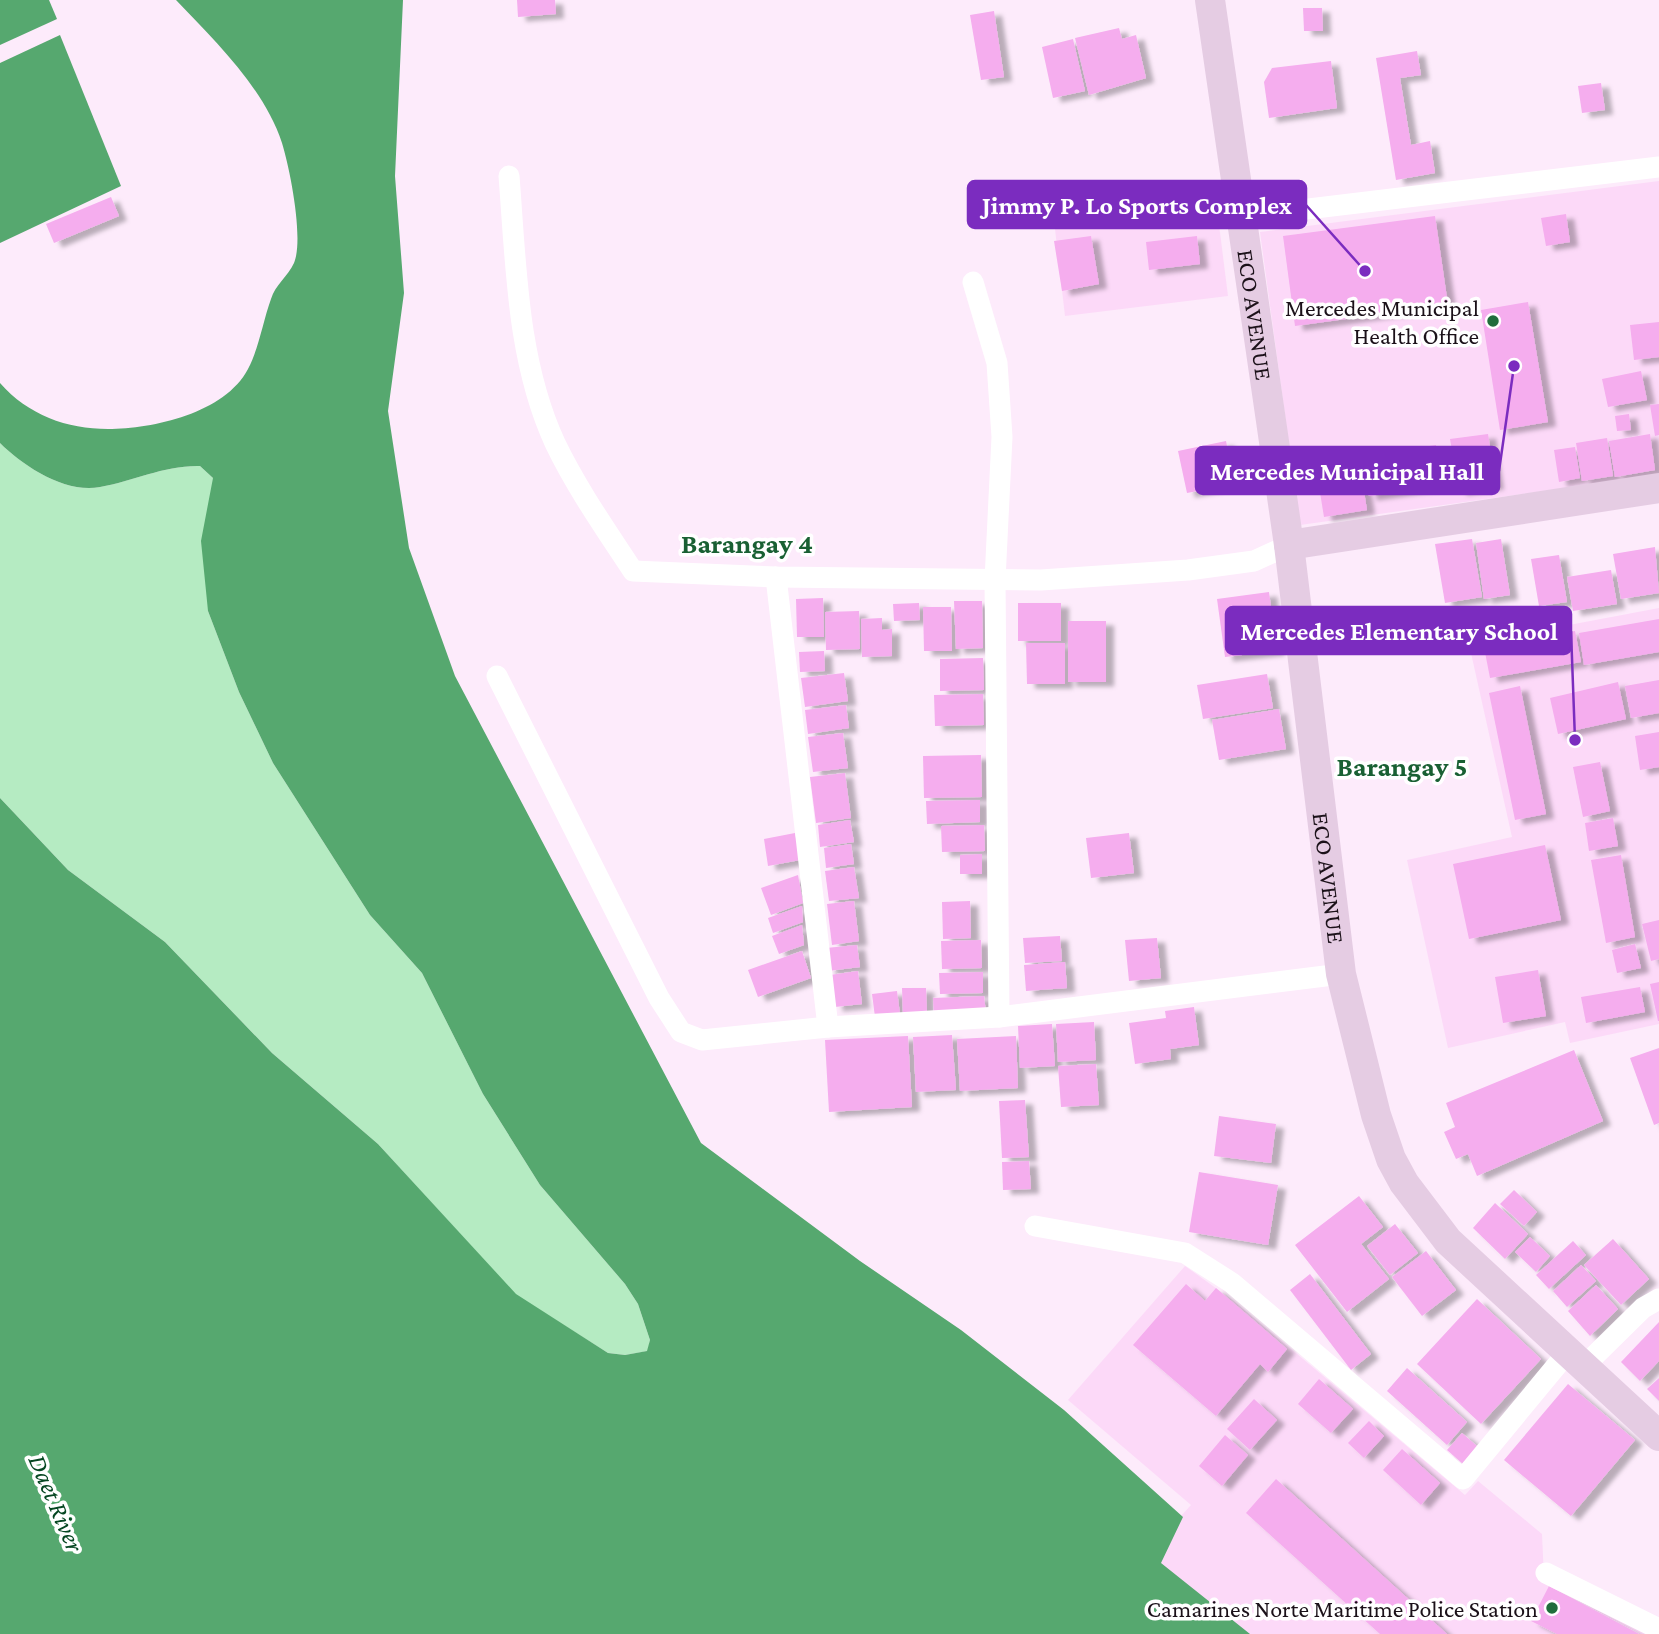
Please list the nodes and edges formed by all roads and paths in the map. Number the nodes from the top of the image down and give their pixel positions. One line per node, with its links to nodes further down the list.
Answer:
1 (1210, 0): 4 (main road, ECO AVENUE)
2 (1659, 166): 4 (street)
3 (509, 176): 8 (street)
4 (1241, 217): 7 (main road, ECO AVENUE)
5 (973, 282): 9 (street)
6 (1659, 488): 7 (main road)
7 (1289, 545): 9 (street); 11 (main road, ECO AVENUE)
8 (776, 577): 9 (street); 13 (street)
9 (995, 580): 12 (street)
10 (497, 676): 13 (street)
11 (1341, 974): 12 (street); 16 (main road, ECO AVENUE)
12 (999, 1017): 13 (street)
13 (828, 1027)
14 (1035, 1226): 16 (street)
15 (1659, 1299): 16 (street)
16 (1575, 1360): 17 (main road, ECO AVENUE)
17 (1659, 1436)
18 (1546, 1573): 19 (street)
19 (1659, 1629)

